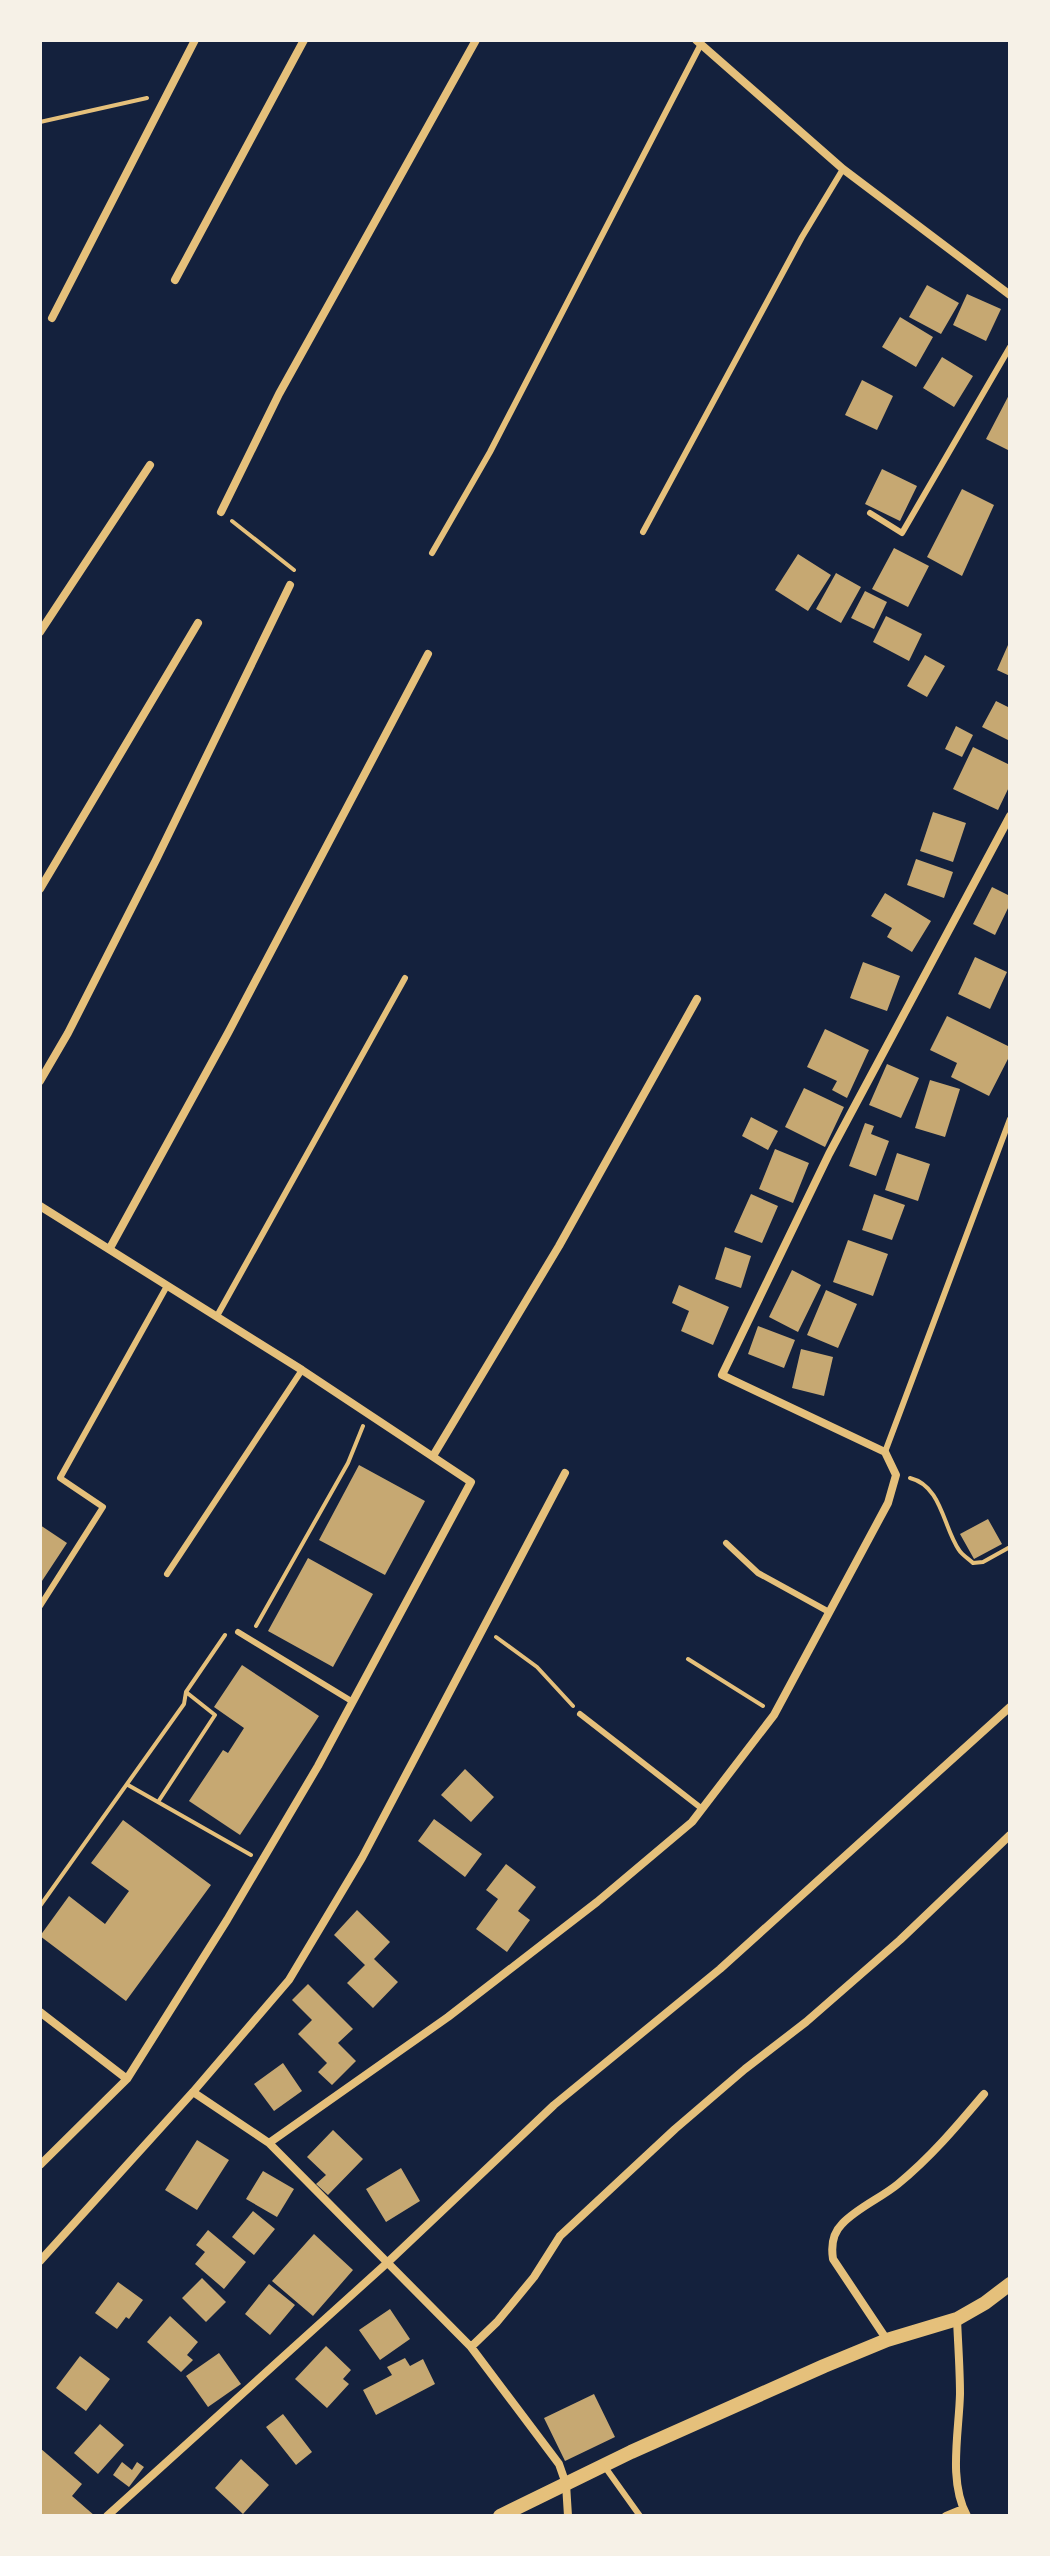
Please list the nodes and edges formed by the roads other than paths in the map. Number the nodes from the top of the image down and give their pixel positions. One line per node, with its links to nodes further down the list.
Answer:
1 (195, 40): 8 (street)
2 (304, 40): 6 (street)
3 (476, 40): 11 (street)
4 (698, 42): 5 (street); 14 (lane)
5 (843, 169): 7 (street); 13 (lane)
6 (175, 280)
7 (1010, 295)
8 (52, 318)
9 (1010, 347): 12 (lane)
10 (150, 465): 17 (street)
11 (221, 512)
12 (870, 513)
13 (643, 532)
14 (432, 553)
15 (290, 585): 23 (street)
16 (198, 623): 20 (street)
17 (40, 632)
18 (428, 654): 26 (street)
19 (1010, 816): 30 (street)
20 (40, 889)
21 (405, 978): 28 (lane)
22 (697, 999): 31 (street)
23 (40, 1081)
24 (1010, 1119): 30 (lane)
25 (40, 1206): 26 (street)
26 (110, 1248): 27 (street)
27 (167, 1286): 28 (street); 35 (lane)
28 (217, 1316): 29 (street)
29 (302, 1370): 31 (street); 34 (lane)
30 (885, 1452): 36 (street)
31 (433, 1456): 38 (street)
32 (565, 1473): 45 (street)
33 (726, 1543): 36 (lane)
34 (167, 1574)
35 (40, 1606)
36 (829, 1612): 41 (street)
37 (238, 1632): 38 (lane)
38 (353, 1702): 44 (street)
39 (1010, 1707): 50 (street)
40 (580, 1714): 41 (lane)
41 (701, 1808): 47 (street)
42 (1010, 1835): 54 (street)
43 (40, 2012): 44 (street)
44 (127, 2079): 48 (street)
45 (193, 2092): 47 (street); 49 (street)
46 (984, 2094): 53 (street)
47 (269, 2143): 50 (street)
48 (40, 2165)
49 (40, 2261)
50 (387, 2263): 54 (street); 58 (street)
51 (1010, 2284): 52 (street)
52 (957, 2319): 53 (street); 57 (street)
53 (887, 2340): 55 (street)
54 (471, 2347): 56 (street)
55 (604, 2466): 56 (street); 61 (lane)
56 (566, 2484): 59 (street); 60 (street)
57 (965, 2512): 62 (street)
58 (107, 2516)
59 (500, 2516)
60 (568, 2516)
61 (640, 2516)
62 (946, 2516)

